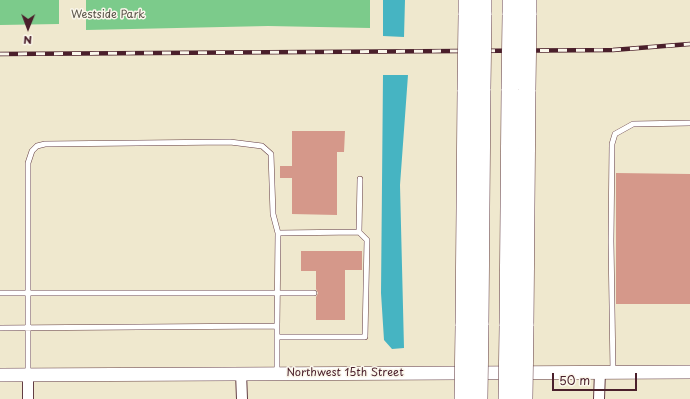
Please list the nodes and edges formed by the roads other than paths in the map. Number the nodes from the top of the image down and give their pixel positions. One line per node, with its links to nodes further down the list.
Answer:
1 (475, 7): 12 (highway, bridge)
2 (511, 8): 27 (highway, bridge)
3 (528, 8): 28 (highway, bridge)
4 (690, 123): 17 (lane)
5 (360, 179): 6 (lane)
6 (359, 232): 7 (lane); 16 (lane)
7 (278, 233): 9 (lane); 10 (lane)
8 (0, 293): 9 (lane)
9 (29, 293): 10 (lane); 15 (lane)
10 (277, 293): 11 (lane); 13 (lane)
11 (314, 293)
12 (472, 325): 25 (highway, bridge); 26 (highway, bridge)
13 (277, 326): 15 (lane); 16 (lane)
14 (0, 328): 15 (lane)
15 (29, 328): 22 (lane)
16 (277, 338): 20 (lane)
17 (606, 372): 18 (street, Northwest 15th Street); 20 (street, Northwest 15th Street); 29 (street)
18 (690, 372)
19 (242, 373): 20 (street, Northwest 15th Street); 22 (street, Northwest 15th Street); 24 (street)
20 (277, 373)
21 (0, 375): 22 (street, Northwest 15th Street)
22 (28, 375): 23 (street)
23 (28, 399)
24 (242, 399)
25 (463, 399)
26 (479, 399)
27 (507, 399)
28 (524, 399)
29 (599, 399)

